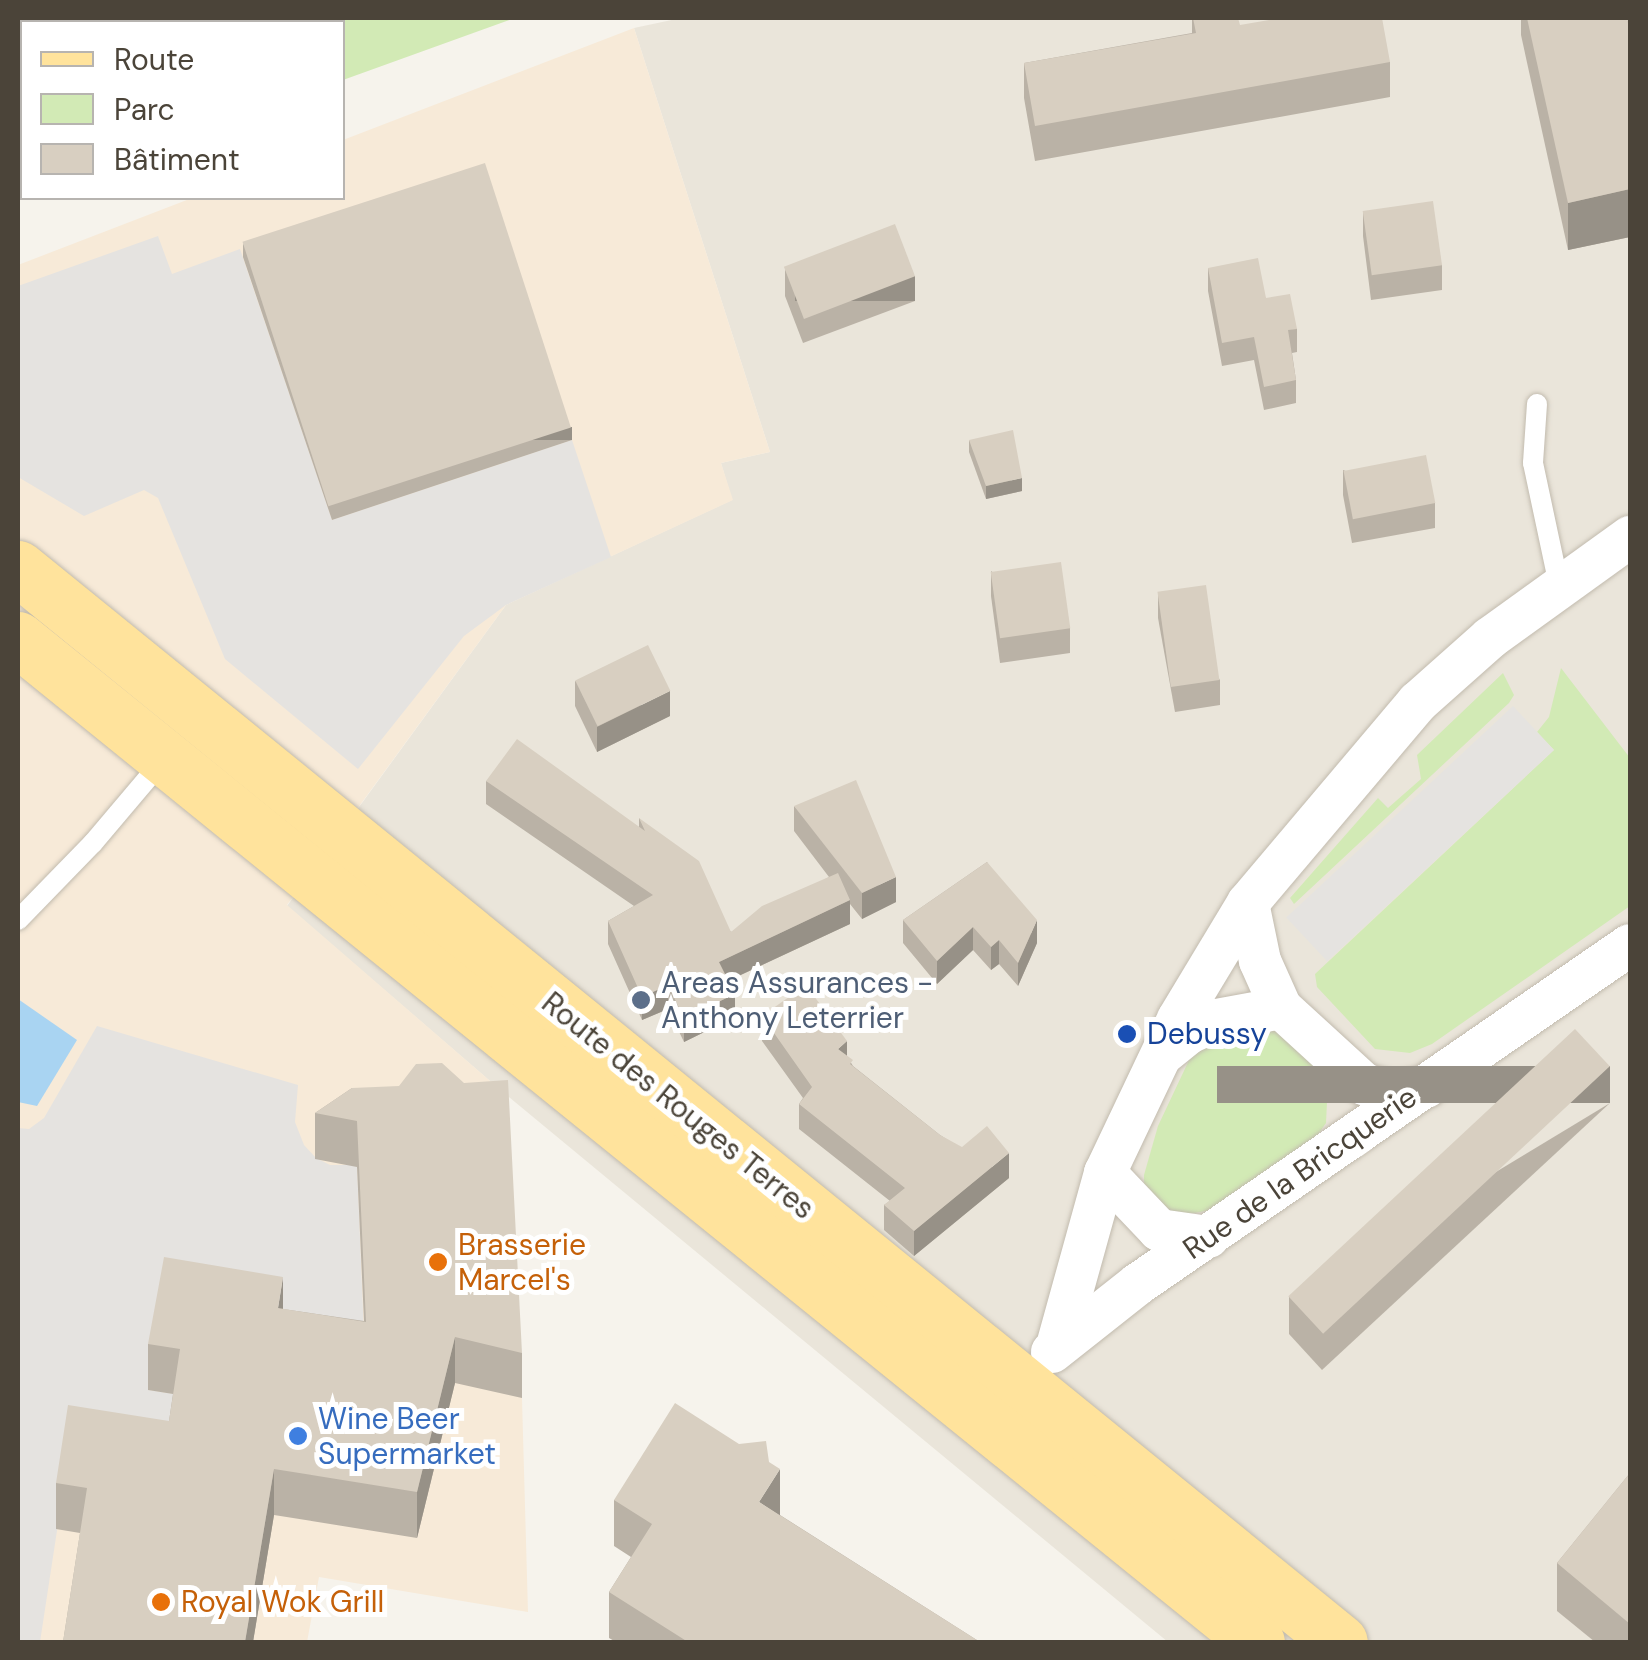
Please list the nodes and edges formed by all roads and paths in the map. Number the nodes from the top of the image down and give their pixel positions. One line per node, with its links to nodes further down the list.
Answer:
1 (1537, 404): 4 (lane)
2 (1630, 538): 4 (street)
3 (18, 568): 17 (main road, Route des Rouges Terres)
4 (1559, 585): 7 (street)
5 (18, 639): 6 (main road, Route des Rouges Terres)
6 (166, 758): 8 (lane); 17 (main road, Route des Rouges Terres)
7 (1248, 903): 10 (street); 12 (street)
8 (18, 920)
9 (1630, 945): 13 (street, Rue de la Bricquerie)
10 (1281, 1008): 11 (street); 12 (street)
11 (1328, 1053): 13 (street); 14 (street)
12 (1159, 1058): 15 (street)
13 (1426, 1087): 14 (street, Rue de la Bricquerie)
14 (1326, 1156): 16 (street, Rue de la Bricquerie)
15 (1105, 1173): 16 (street); 17 (street)
16 (1209, 1237): 17 (street, Rue de la Bricquerie)
17 (1023, 1386): 18 (main road, Route des Rouges Terres); 19 (main road, Route des Rouges Terres)
18 (1258, 1642)
19 (1340, 1642)

